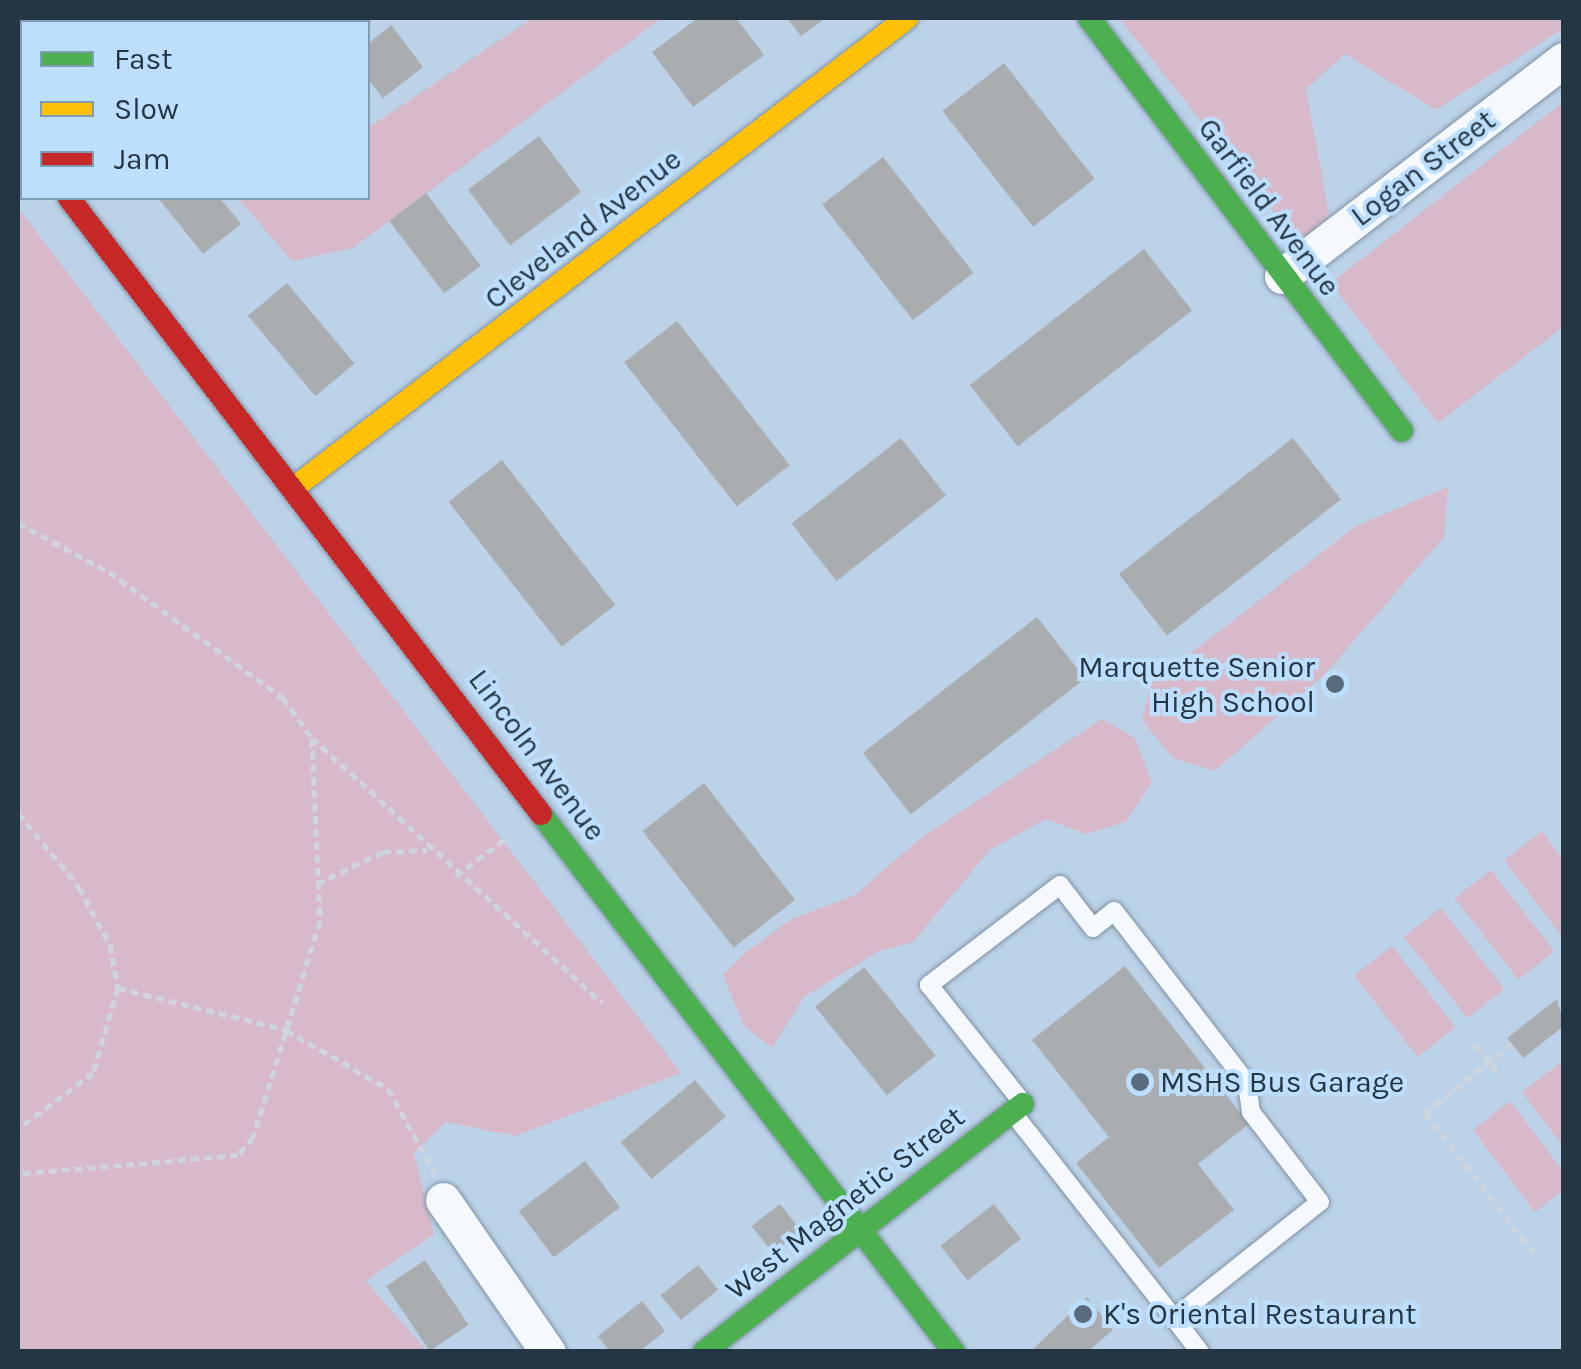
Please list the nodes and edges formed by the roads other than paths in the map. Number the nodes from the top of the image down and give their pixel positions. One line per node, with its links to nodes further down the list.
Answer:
1 (907, 18): 7 (street, Cleveland Avenue)
2 (1088, 18): 5 (street, Garfield Avenue)
3 (1564, 60): 5 (street, Logan Street)
4 (71, 200): 7 (street, Lincoln Avenue)
5 (1282, 276): 6 (street, Garfield Avenue)
6 (1402, 431)
7 (295, 487): 10 (street, Lincoln Avenue)
8 (1018, 1108): 10 (street, West Magnetic Street); 11 (lane); 11 (lane)
9 (443, 1200): 12 (street)
10 (860, 1227): 13 (street, West Magnetic Street); 14 (street, Lincoln Avenue)
11 (1174, 1318): 15 (lane)
12 (548, 1352)
13 (704, 1352)
14 (954, 1352)
15 (1200, 1352)

